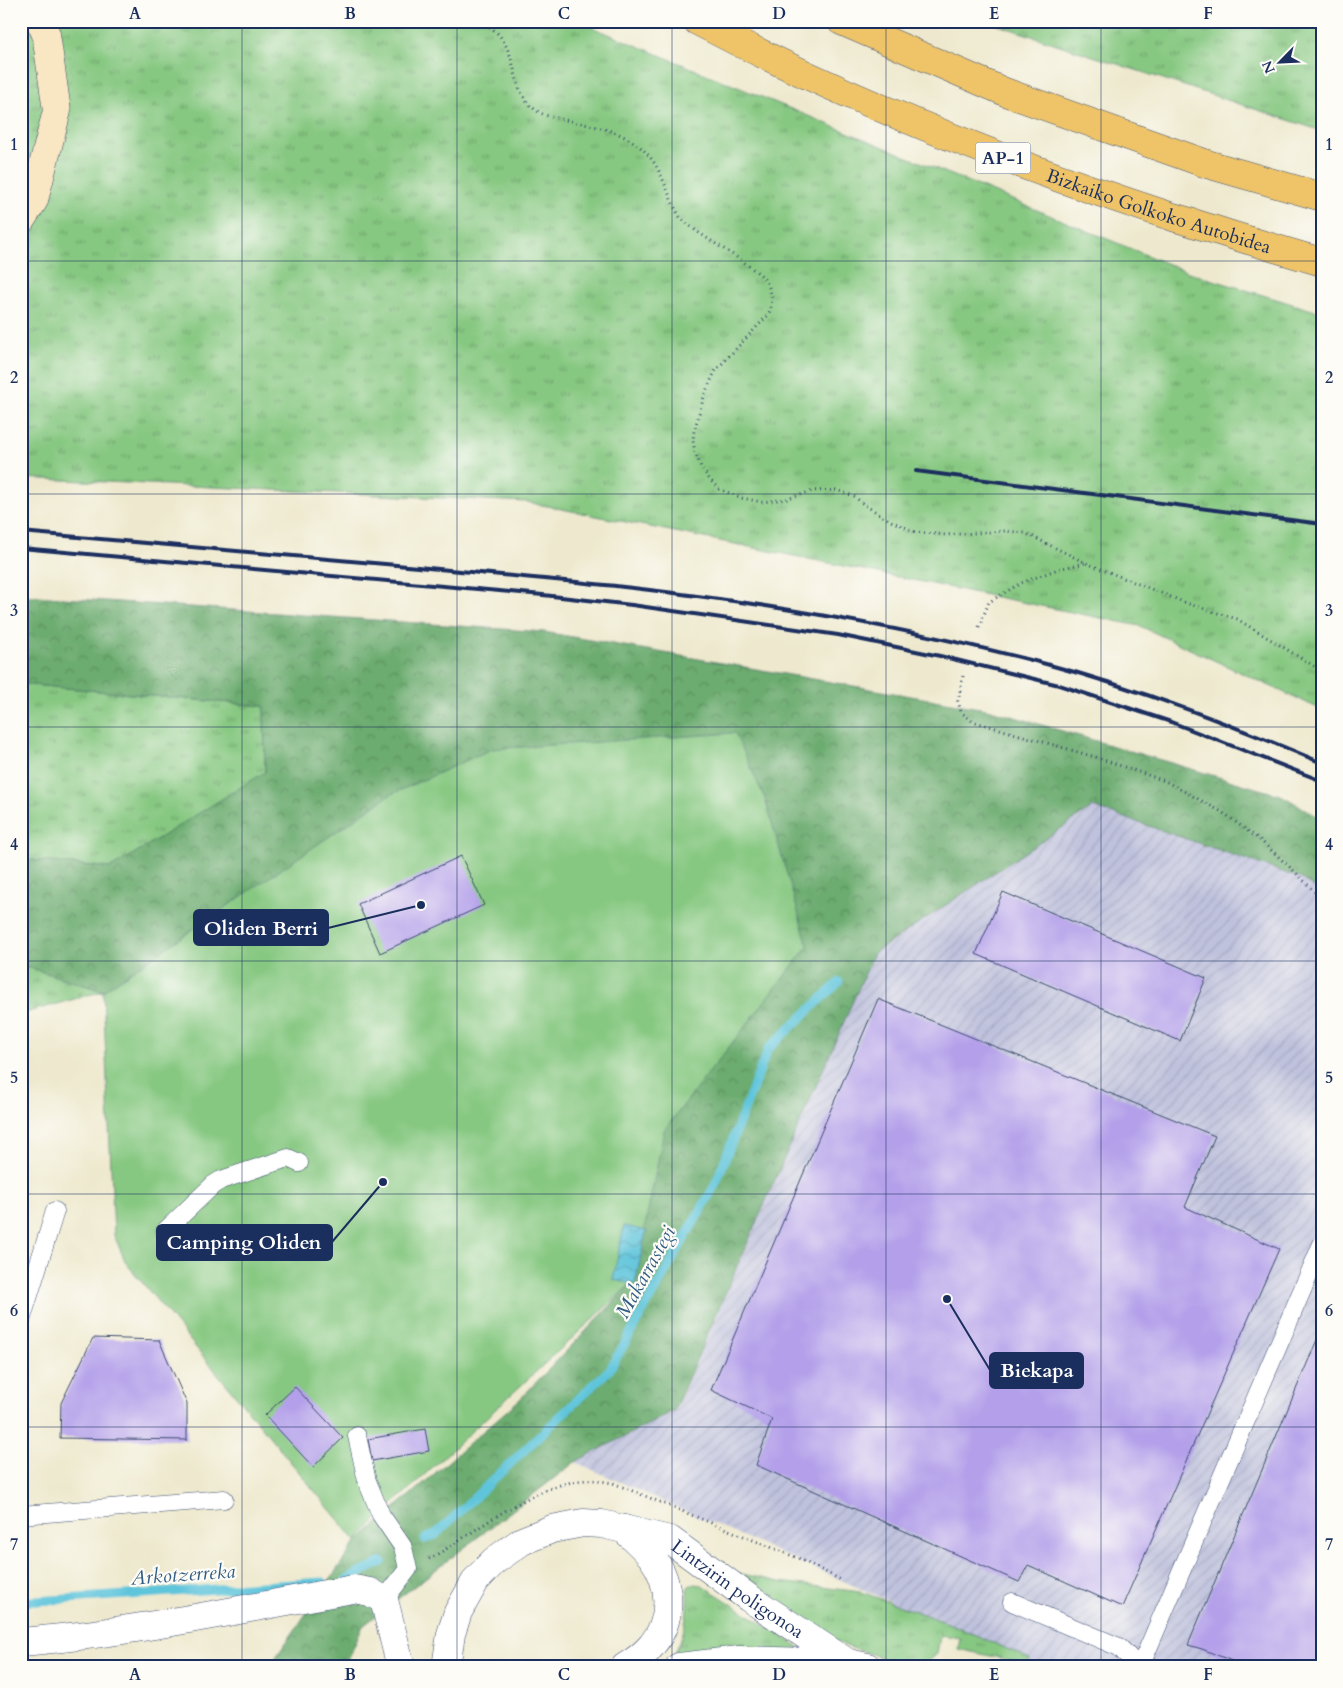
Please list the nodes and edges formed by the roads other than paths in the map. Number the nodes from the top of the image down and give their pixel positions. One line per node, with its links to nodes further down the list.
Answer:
1 (40, 21): 5 (street)
2 (697, 21): 6 (highway, Bizkaiko Golkoko Autobidea / AP-1)
3 (841, 21): 4 (highway)
4 (1322, 197)
5 (21, 220)
6 (1322, 262)
7 (299, 1163): 9 (lane)
8 (55, 1211): 11 (lane)
9 (165, 1232)
10 (1322, 1244): 24 (lane)
11 (21, 1321)
12 (356, 1436): 16 (lane)
13 (224, 1499): 14 (lane)
14 (21, 1515)
15 (623, 1528): 19 (street, Lintzirin poligonoa); 21 (street, Lintzirin poligonoa); 22 (street, Lintzirin poligonoa)
16 (384, 1600): 18 (street); 20 (street)
17 (1012, 1602): 24 (lane)
18 (21, 1642)
19 (857, 1665): 23 (street, Lintzirin poligonoa)
20 (401, 1667)
21 (446, 1667)
22 (625, 1667)
23 (679, 1667)
24 (1140, 1667)

